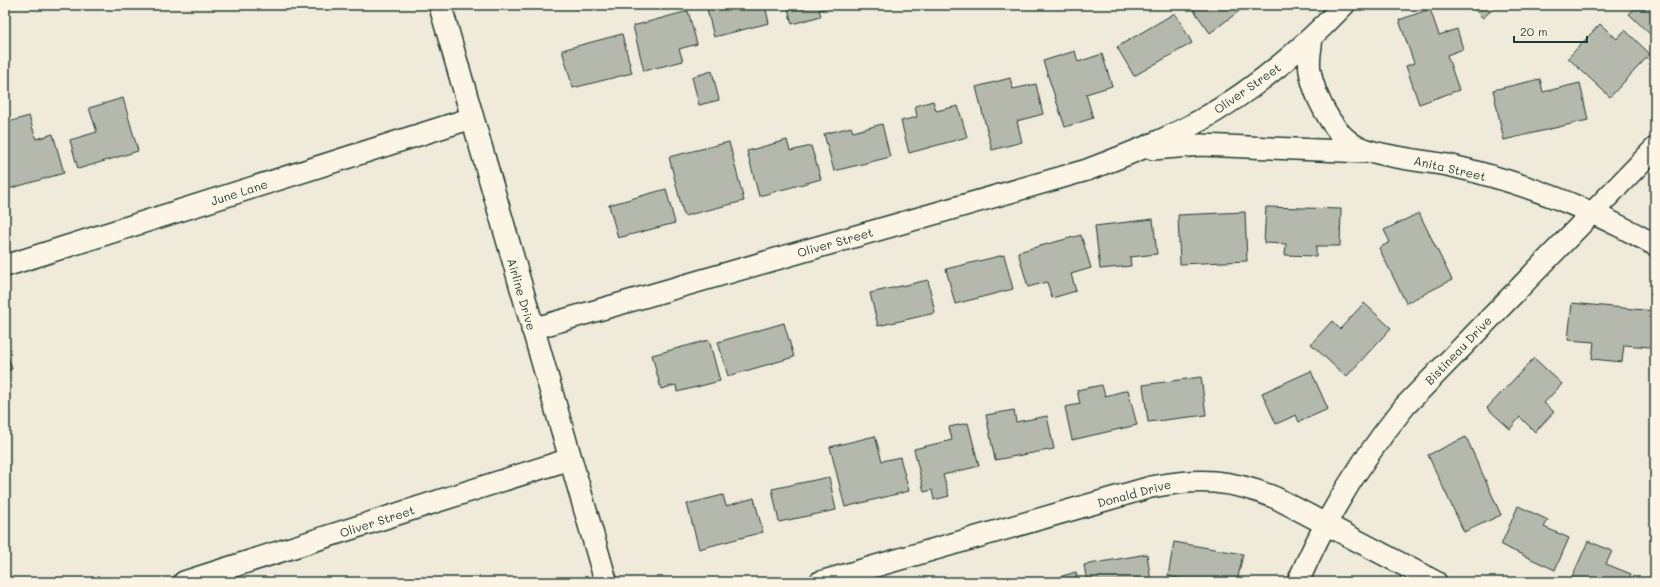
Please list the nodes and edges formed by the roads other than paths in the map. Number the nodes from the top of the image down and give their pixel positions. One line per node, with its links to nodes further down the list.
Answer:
1 (440, 5): 4 (main road, Airline Drive)
2 (1344, 5): 3 (street, Oliver Street)
3 (1312, 37): 6 (street, Oliver Street); 7 (street, Anita Street)
4 (472, 118): 10 (street, June Lane); 11 (main road, Airline Drive)
5 (1655, 148): 8 (street, Bistineau Drive)
6 (1137, 151): 7 (street, Oliver Street); 11 (street, Oliver Street)
7 (1376, 152): 8 (street, Anita Street)
8 (1593, 213): 9 (street, Anita Street); 13 (street, Bistineau Drive)
9 (1655, 245)
10 (5, 266)
11 (532, 329): 12 (main road, Airline Drive)
12 (570, 459): 14 (street, Oliver Street); 15 (main road, Airline Drive)
13 (1325, 524): 16 (street, Donald Drive); 17 (street, Bistineau Drive); 18 (street, Donald Drive)
14 (184, 582)
15 (606, 582)
16 (820, 582)
17 (1298, 582)
18 (1436, 582)

